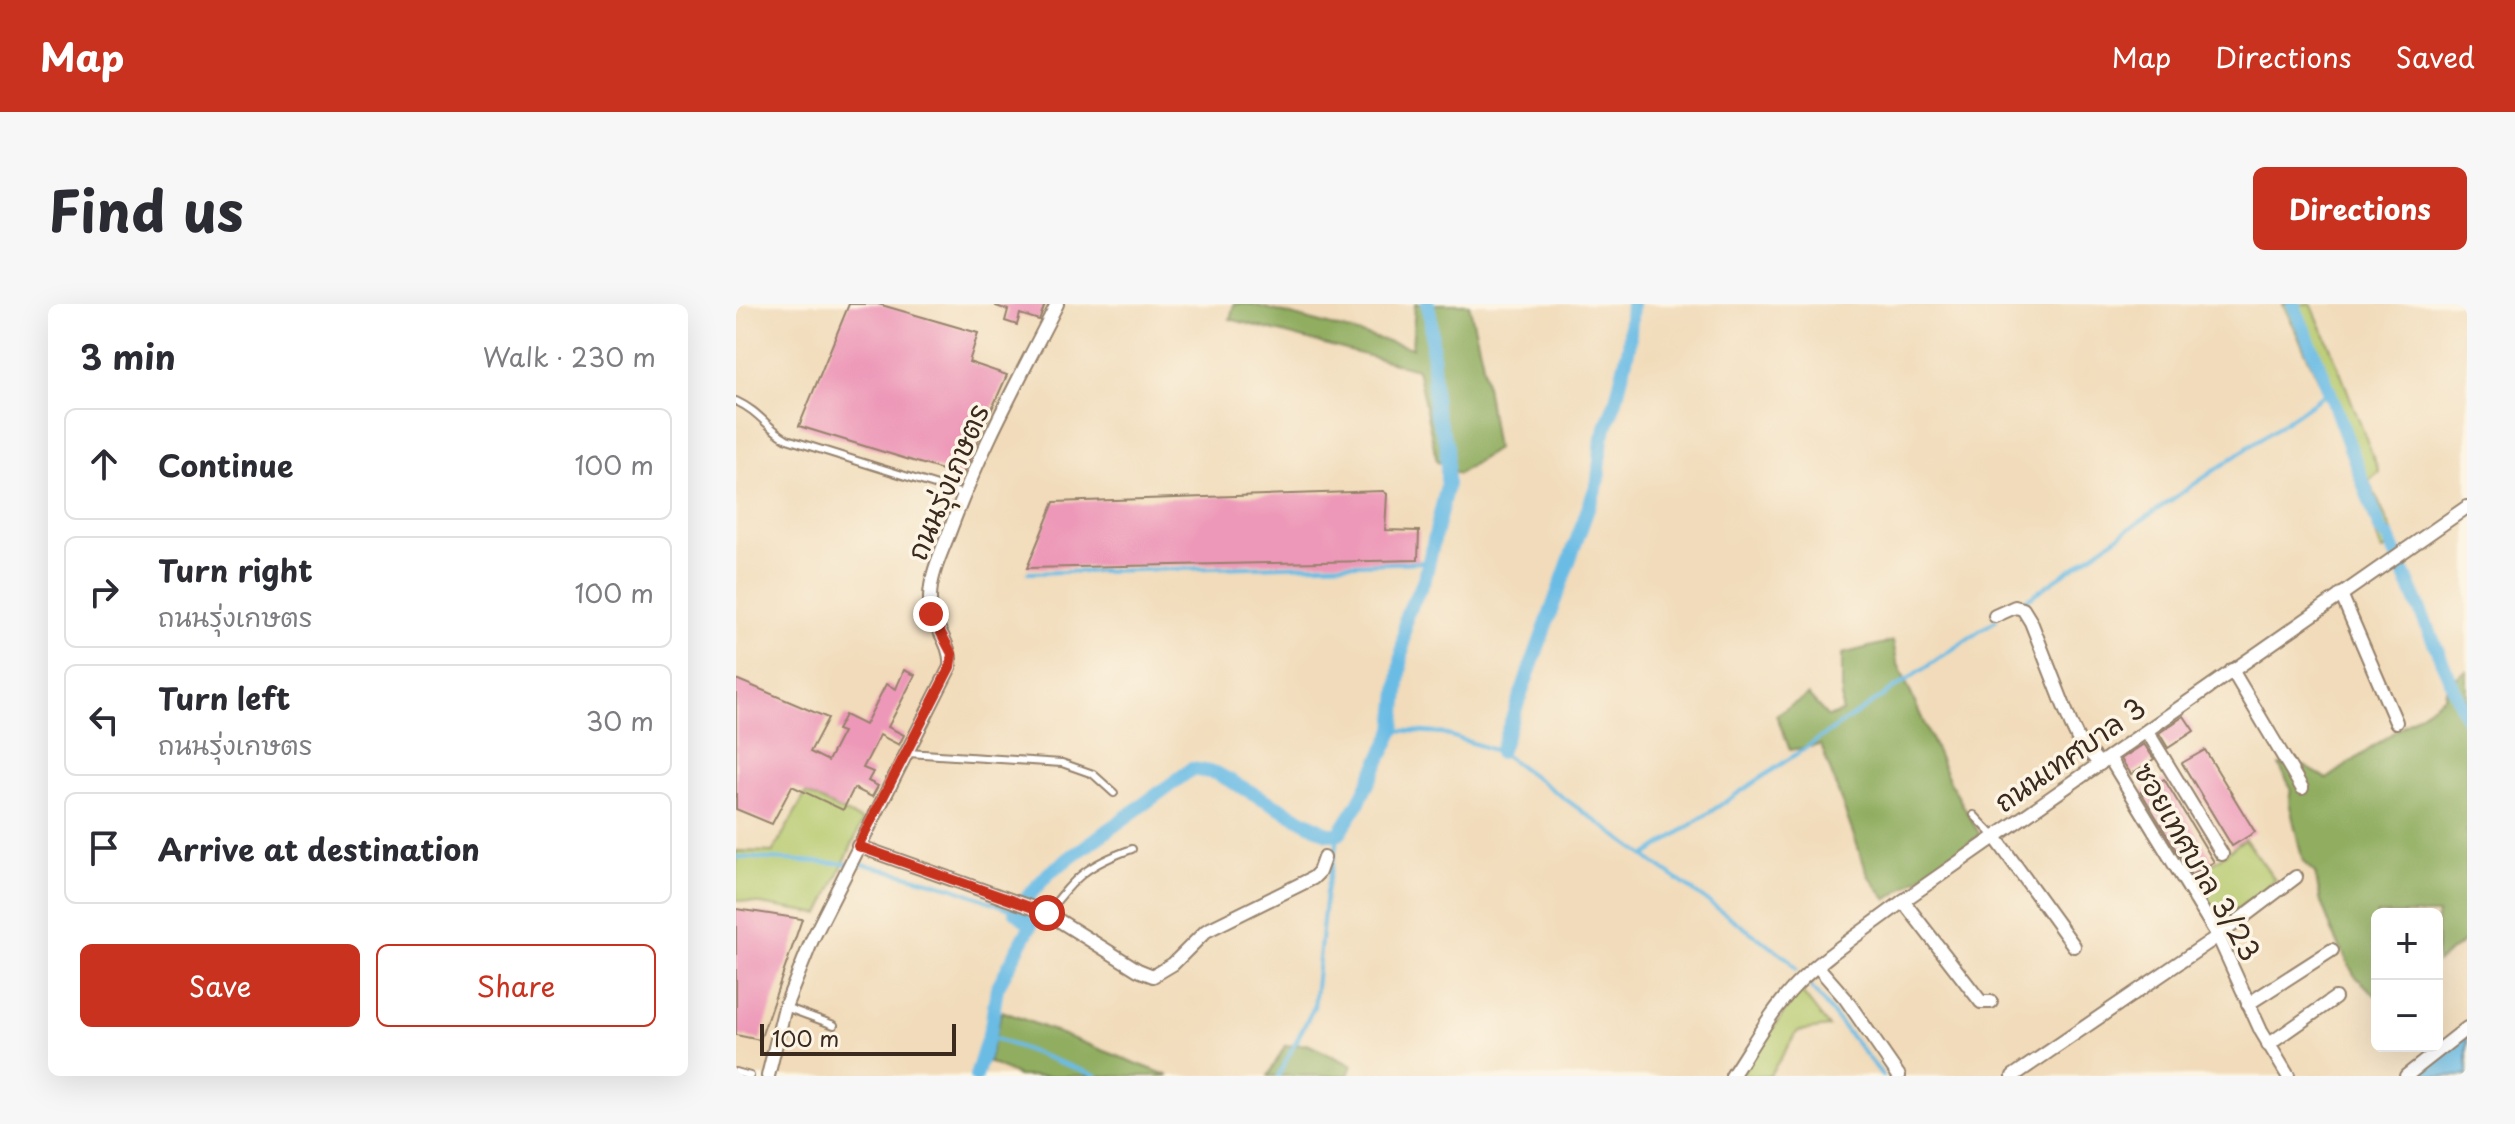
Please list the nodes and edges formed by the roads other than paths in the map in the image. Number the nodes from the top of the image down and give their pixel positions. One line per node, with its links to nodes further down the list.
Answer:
1 (1057, 304): 3 (street, ถนนรุ่งเกษตร)
2 (736, 401): 3 (lane)
3 (963, 494): 10 (street, ถนนรุ่งเกษตร)
4 (2467, 507): 5 (street, ถนนเทศบาล 3)
5 (2341, 594): 7 (street, ถนนเทศบาล 3); 8 (street)
6 (1995, 616): 11 (street, ซอยเทศบาล 3/23)
7 (2232, 670): 9 (street, ถนนเทศบาล 3); 12 (street)
8 (2396, 722)
9 (2147, 731): 11 (street, ถนนเทศบาล 3); 18 (street)
10 (905, 753): 13 (lane); 16 (street, ถนนรุ่งเกษตร)
11 (2104, 761): 15 (street, ถนนเทศบาล 3); 23 (street, ซอยเทศบาล 3/23)
12 (2302, 788)
13 (1114, 793)
14 (1974, 815): 15 (lane)
15 (1995, 837): 21 (street, ถนนเทศบาล 3); 24 (street)
16 (858, 846): 22 (street); 30 (street, ถนนรุ่งเกษตร)
17 (1132, 849): 22 (lane)
18 (2222, 854)
19 (1324, 858): 22 (street)
20 (2296, 877): 23 (street)
21 (1903, 901): 26 (street, ถนนเทศบาล 3); 28 (street)
22 (1047, 913)
23 (2218, 936): 29 (street, ซอยเทศบาล 3/23); 39 (street)
24 (2074, 946)
25 (2332, 950): 29 (street)
26 (1818, 967): 37 (street, ถนนเทศบาล 3); 38 (street)
27 (2335, 998): 33 (street)
28 (1991, 1002)
29 (2248, 1004): 33 (street, ซอยเทศบาล 3/23)
30 (785, 1007): 31 (lane); 36 (street, ถนนรุ่งเกษตร)
31 (834, 1025)
32 (2467, 1028): 41 (street)
33 (2268, 1045): 40 (street, ซอยเทศบาล 3/23)
34 (736, 1072): 35 (lane)
35 (750, 1076)
36 (768, 1076)
37 (1732, 1076)
38 (1899, 1076)
39 (2013, 1076)
40 (2288, 1076)
41 (2406, 1076)

